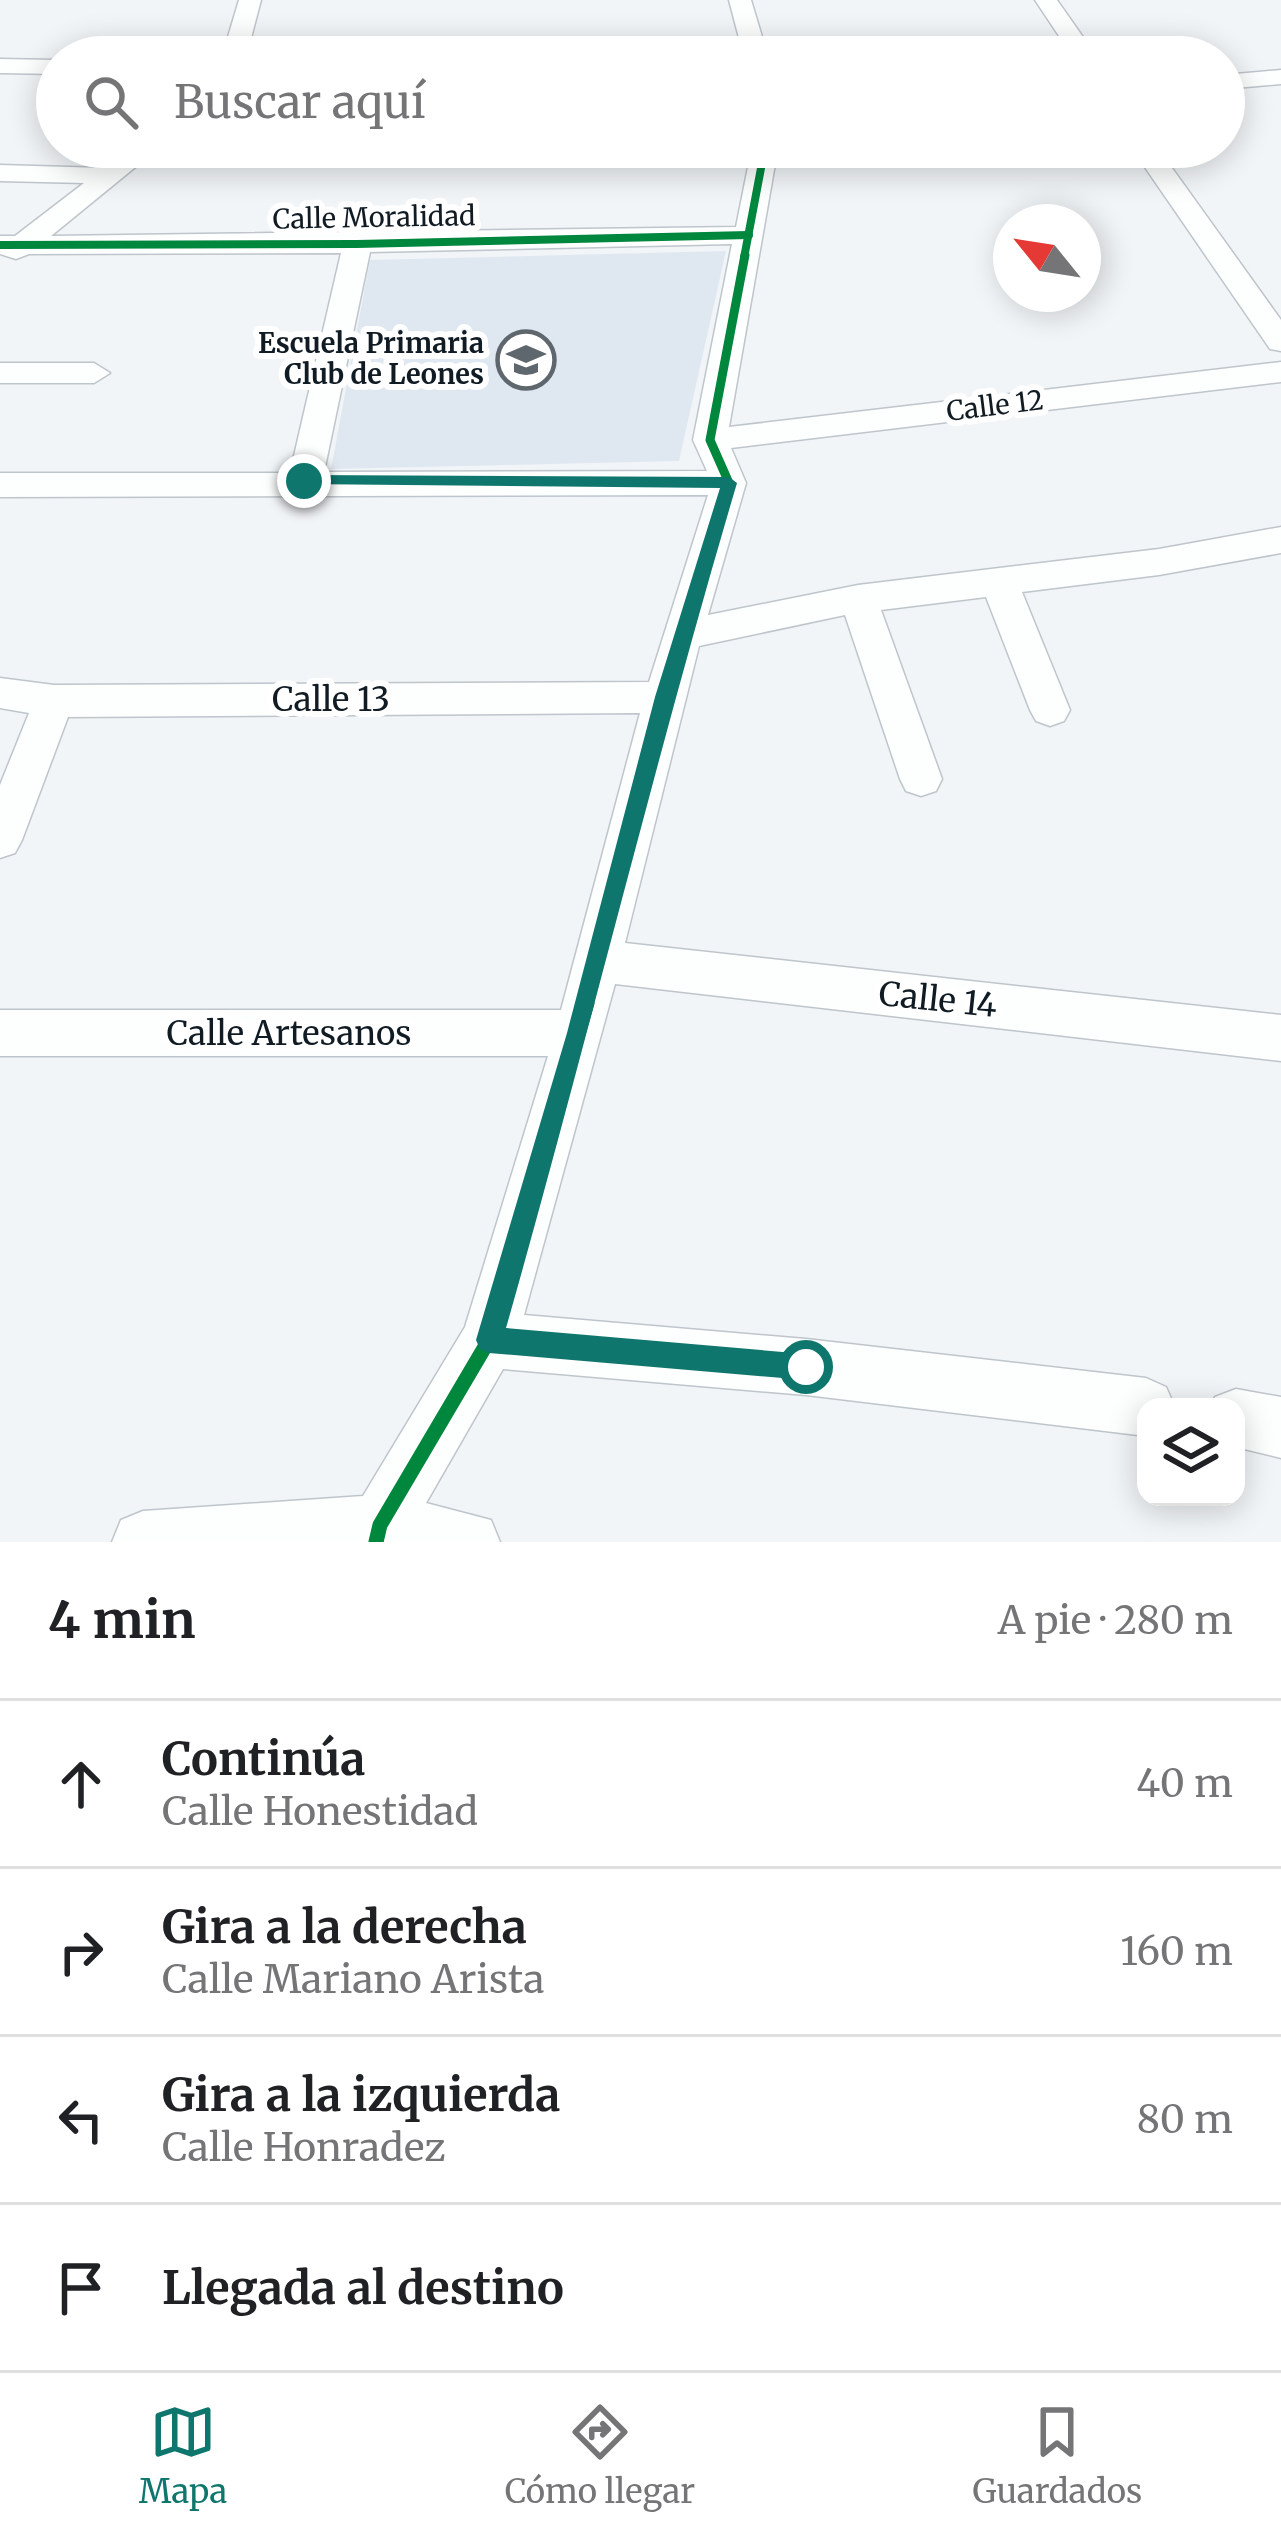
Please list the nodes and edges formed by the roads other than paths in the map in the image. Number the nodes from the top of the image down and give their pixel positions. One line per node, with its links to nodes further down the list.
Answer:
1 (250, 0): 4 (street)
2 (740, 0): 5 (street)
3 (1046, 0): 6 (street)
4 (239, 36)
5 (750, 36)
6 (1070, 36)
7 (0, 66): 8 (street)
8 (36, 67)
9 (1281, 77): 10 (street)
10 (1245, 80)
11 (121, 168): 15 (street)
12 (761, 168): 16 (street)
13 (1159, 168): 19 (street)
14 (0, 172): 15 (street)
15 (111, 176): 18 (street)
16 (749, 235): 17 (street, Calle Moralidad); 23 (street)
17 (357, 244): 18 (street, Calle Moralidad); 24 (street)
18 (8, 251)
19 (1281, 342)
20 (1281, 372): 23 (street, Calle 12)
21 (0, 373): 22 (street)
22 (94, 373)
23 (720, 461): 24 (street, Calle 12); 29 (street)
24 (304, 481): 25 (street, Calle 12)
25 (0, 485)
26 (1281, 540): 27 (street)
27 (1000, 581): 28 (street); 33 (street)
28 (858, 599): 29 (street); 34 (street)
29 (682, 635): 31 (street)
30 (0, 693): 32 (street, Calle 13)
31 (664, 697): 32 (street, Calle 13); 36 (street)
32 (54, 701): 35 (street)
33 (1050, 710)
34 (921, 779)
35 (0, 840)
36 (596, 962): 38 (street); 39 (street, Calle 14)
37 (0, 1033): 38 (street, Calle Artesanos)
38 (579, 1033): 40 (street)
39 (1281, 1037)
40 (489, 1340): 41 (street); 44 (street)
41 (1137, 1406)
42 (1245, 1419): 43 (street)
43 (1281, 1429)
44 (378, 1534): 45 (street); 46 (street)
45 (142, 1542)
46 (469, 1542)

